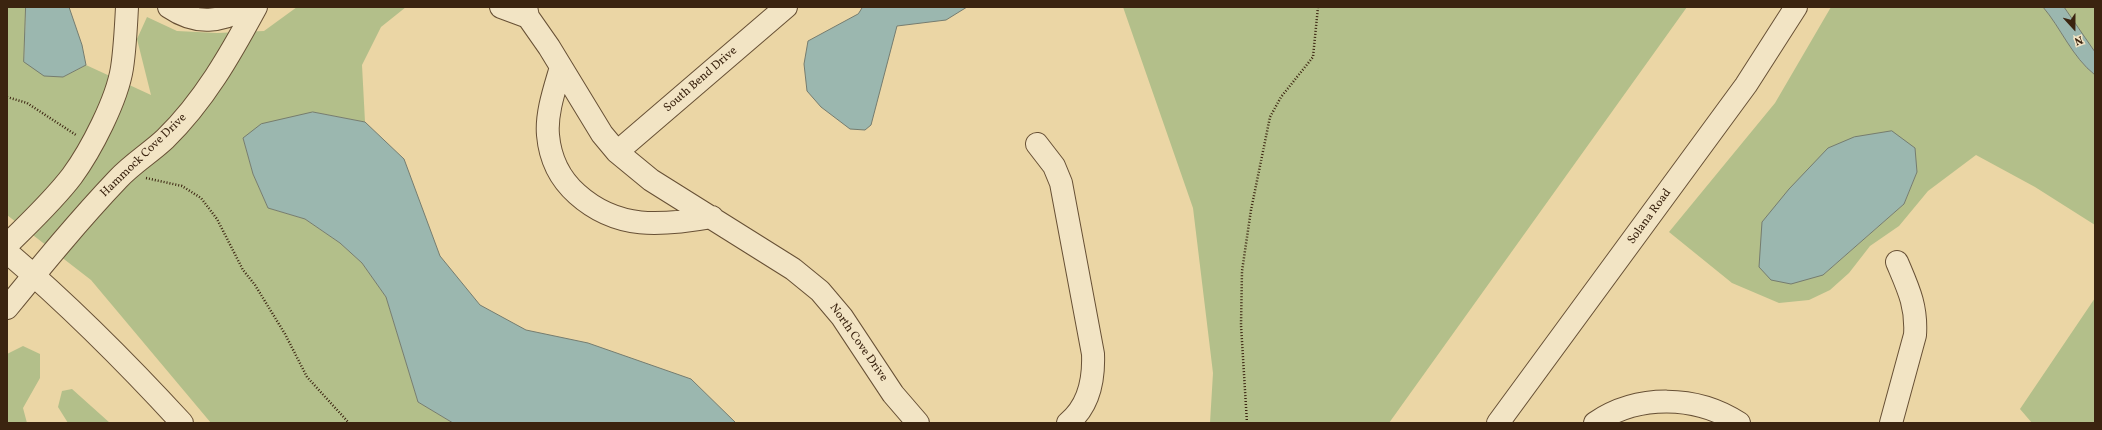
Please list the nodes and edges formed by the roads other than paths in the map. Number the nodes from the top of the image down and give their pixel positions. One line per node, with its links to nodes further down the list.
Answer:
1 (126, 7): 13 (street)
2 (169, 7): 3 (street)
3 (249, 7)
4 (256, 7): 16 (street, Hammock Cove Drive)
5 (502, 7): 8 (street, North Cove Drive)
6 (786, 7): 11 (street, South Bend Drive)
7 (1796, 7): 21 (street, Solana Road)
8 (527, 12): 9 (street, North Cove Drive)
9 (561, 67): 11 (street, North Cove Drive); 12 (street)
10 (1037, 144): 18 (street)
11 (617, 152): 12 (street, North Cove Drive)
12 (712, 217): 20 (street, North Cove Drive)
13 (7, 245)
14 (7, 252): 16 (street)
15 (1896, 262): 24 (street)
16 (34, 275): 17 (street, Hammock Cove Drive); 19 (street)
17 (7, 308)
18 (1071, 422)
19 (182, 423)
20 (918, 423)
21 (1498, 423)
22 (1594, 423): 23 (street)
23 (1739, 423)
24 (1891, 423)

